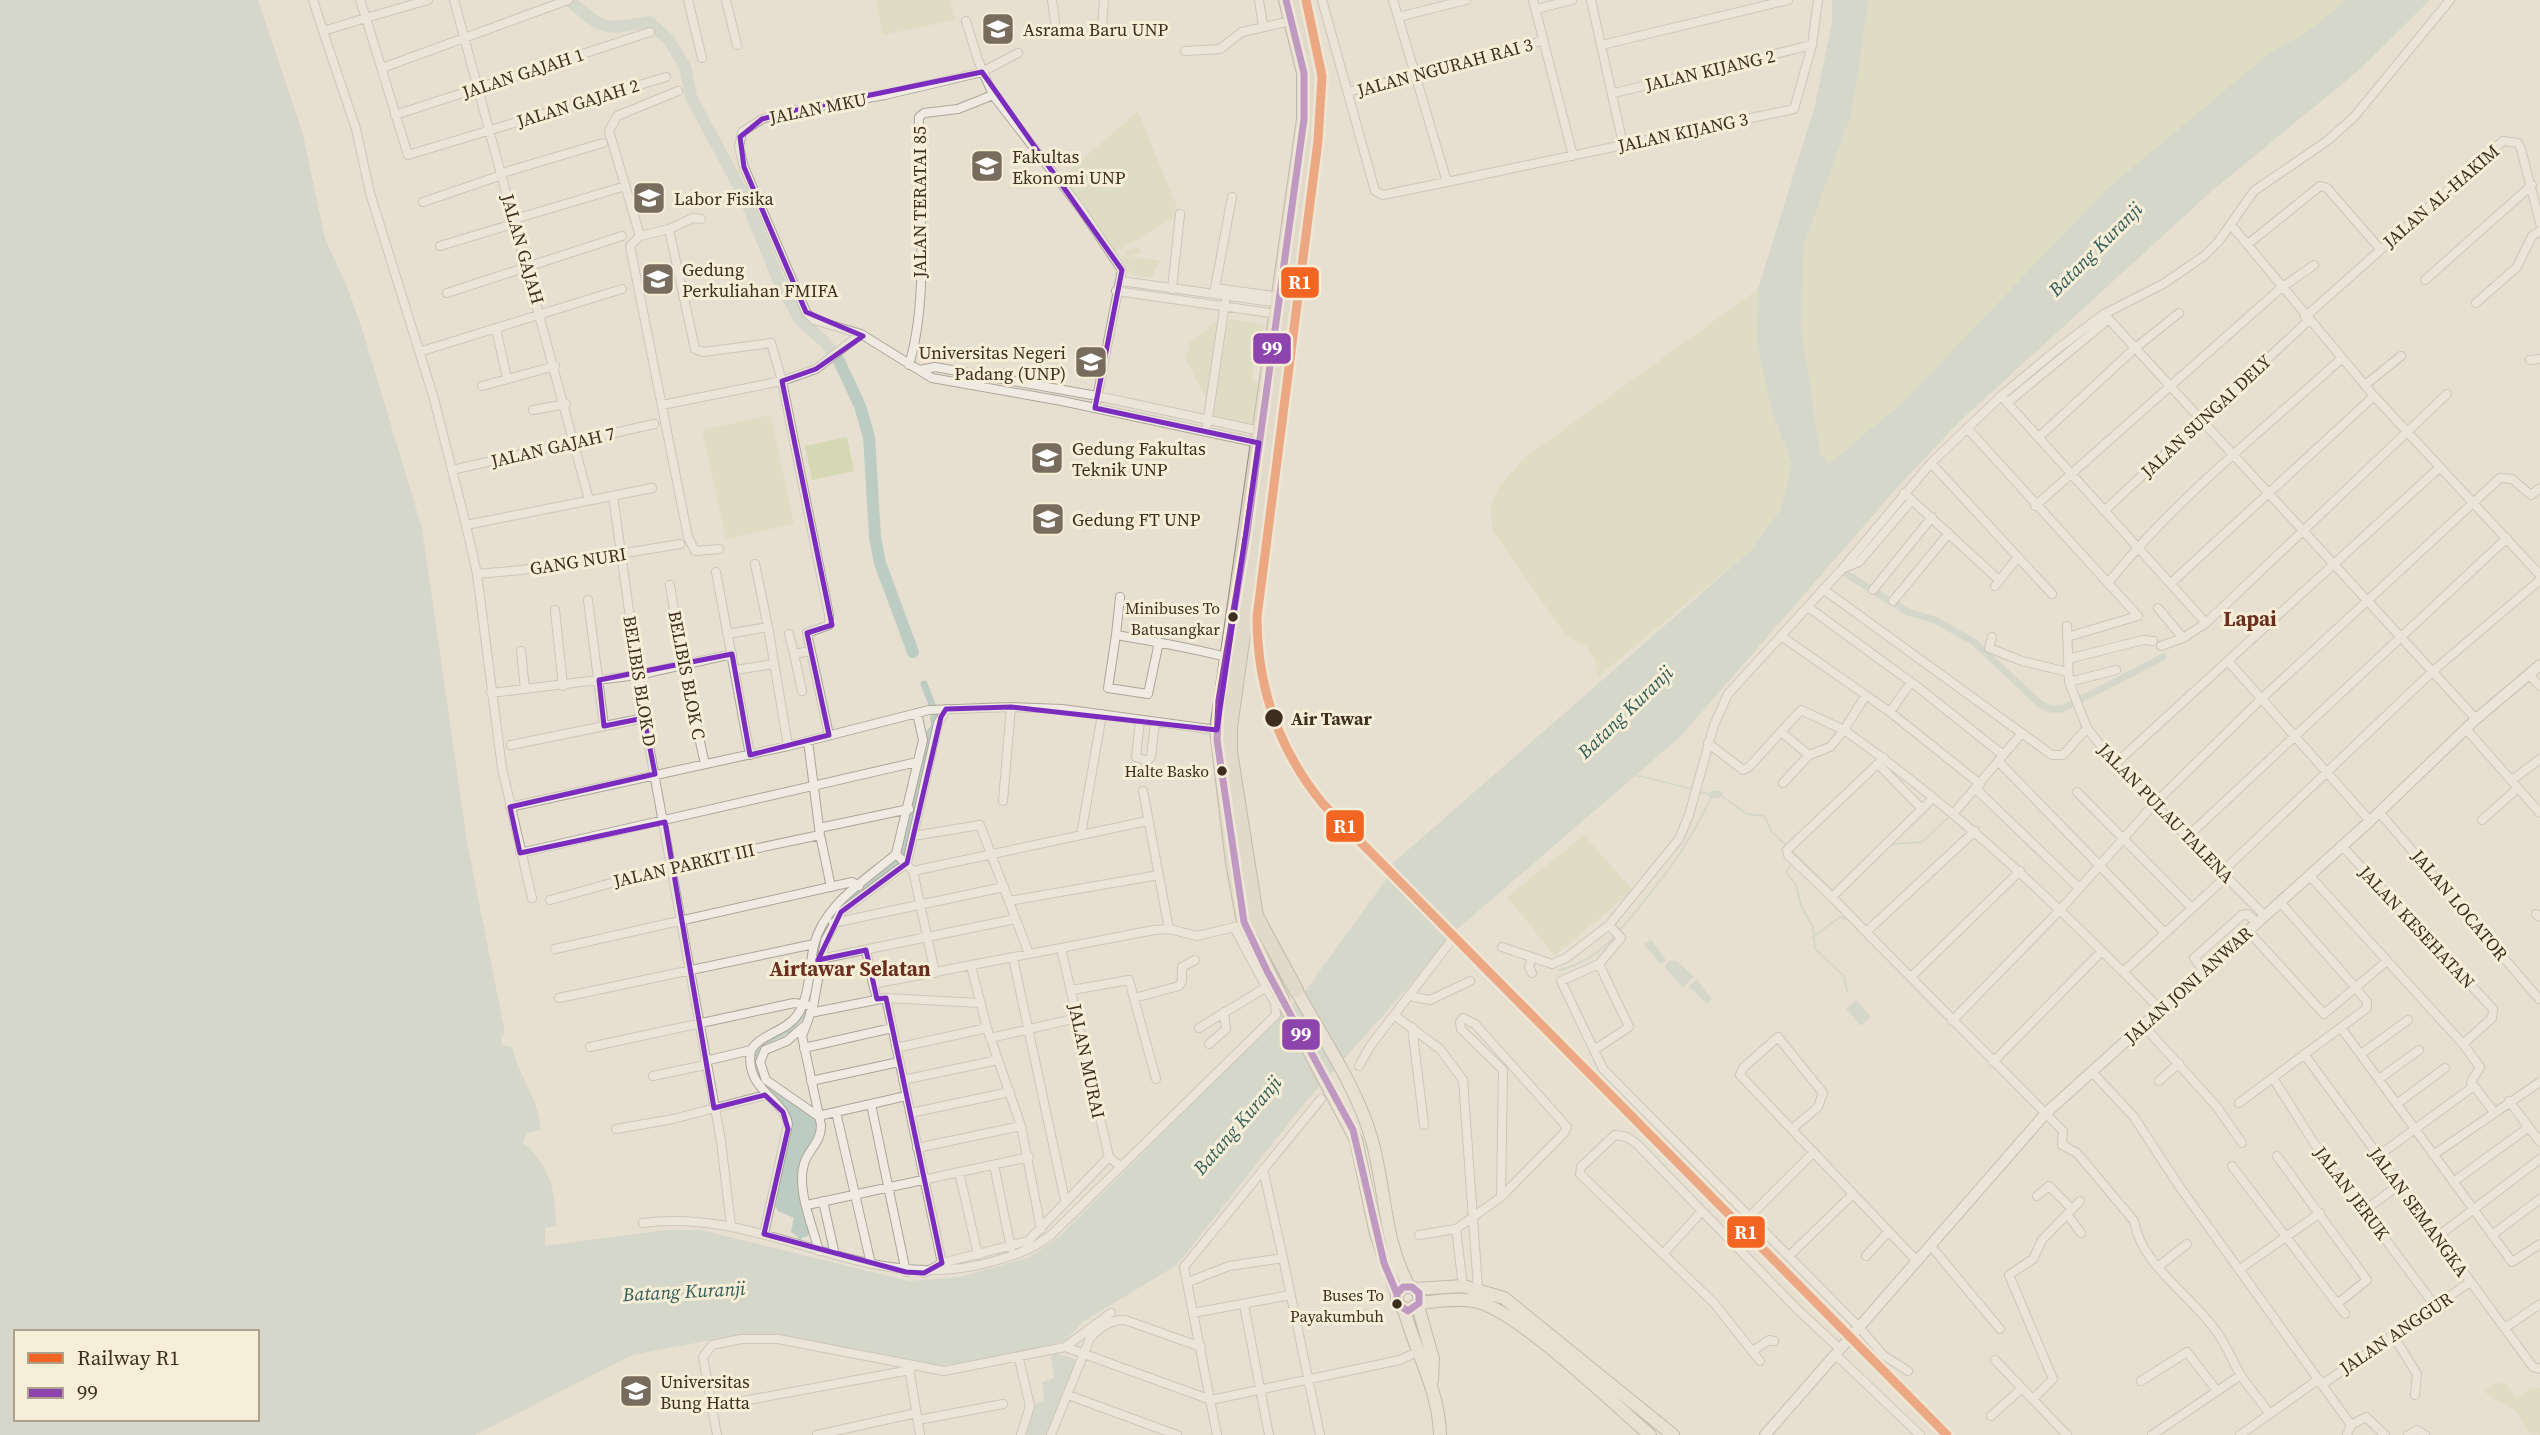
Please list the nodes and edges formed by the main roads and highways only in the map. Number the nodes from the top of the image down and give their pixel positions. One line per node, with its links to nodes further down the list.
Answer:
1 (1292, 7): 2 (highway)
2 (1296, 211): 3 (highway); 3 (highway)
3 (1279, 342): 4 (highway); 4 (highway)
4 (1252, 534): 6 (highway); 7 (highway)
5 (2540, 665): 13 (main road, JALAN JONI ANWAR)
6 (1296, 990): 8 (main road)
7 (1282, 1000): 9 (main road)
8 (1412, 1287): 9 (main road); 10 (main road); 16 (main road)
9 (1397, 1294): 11 (main road)
10 (1419, 1304): 11 (main road); 12 (main road); 15 (main road)
11 (1405, 1310): 12 (main road)
12 (1432, 1381): 14 (main road)
13 (1768, 1433)
14 (1440, 1435)
15 (1650, 1435)
16 (1673, 1435)

